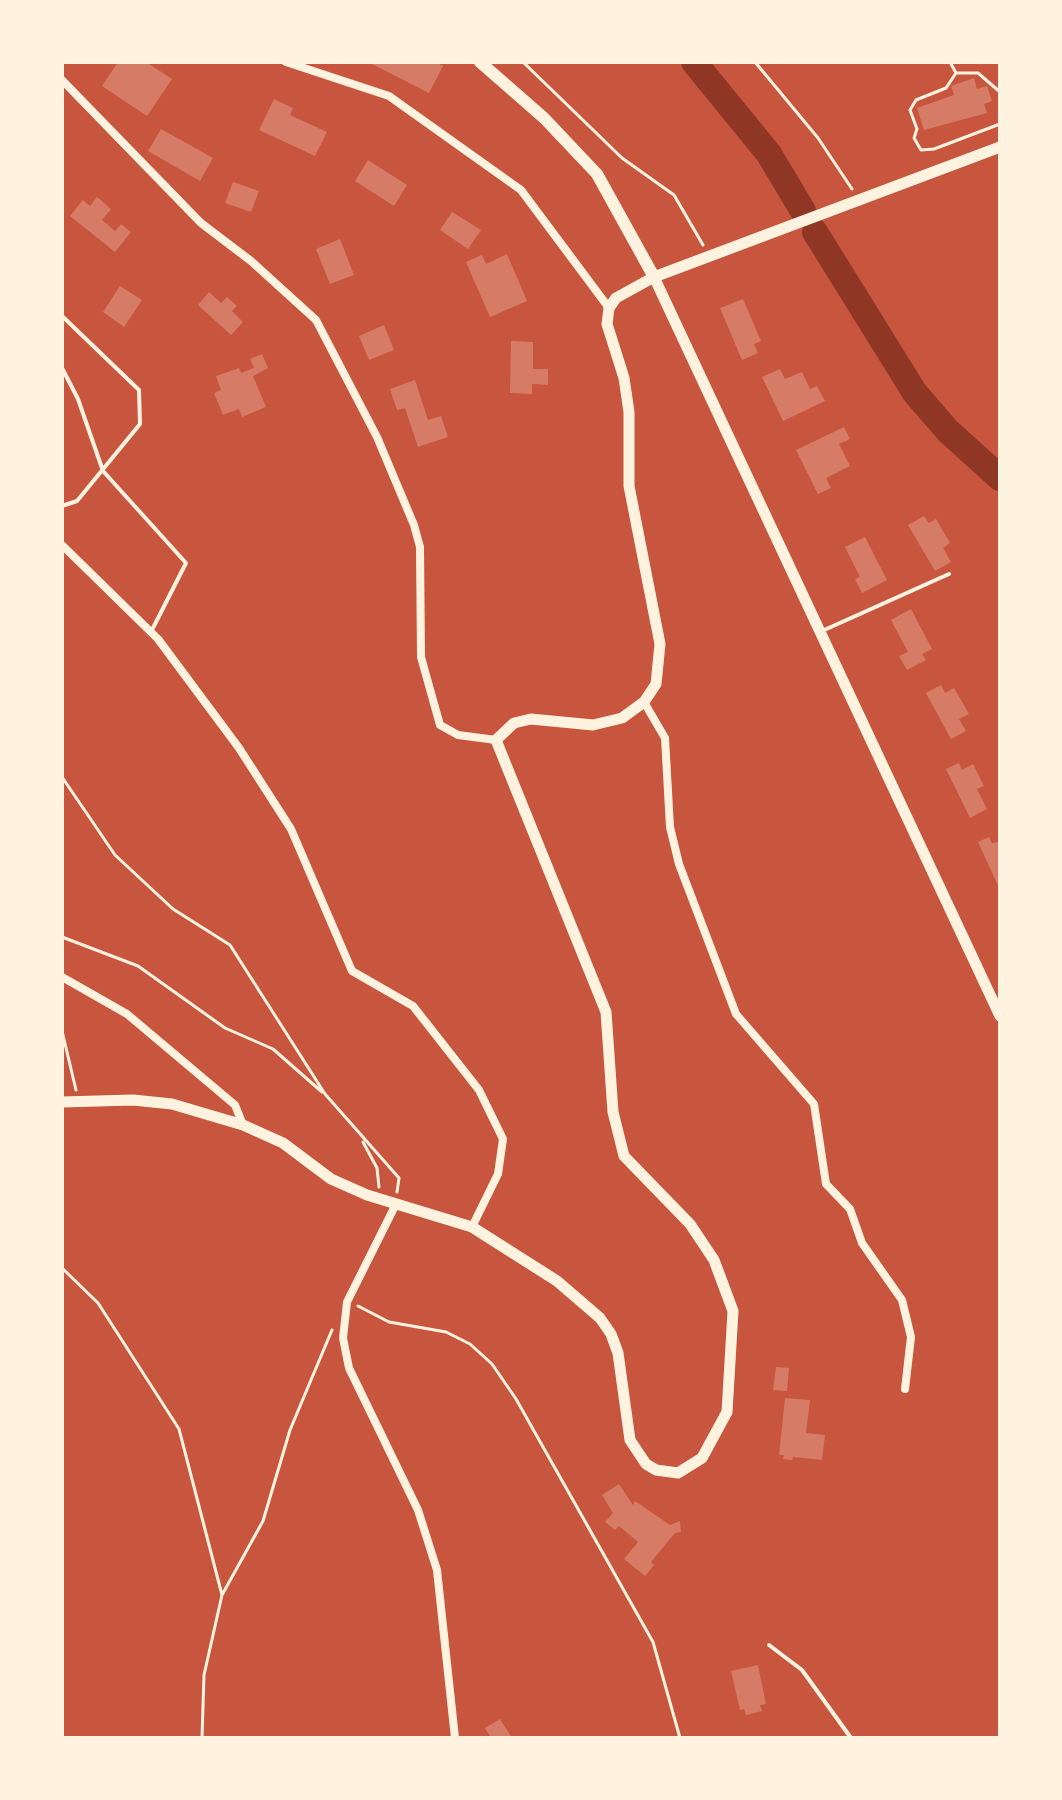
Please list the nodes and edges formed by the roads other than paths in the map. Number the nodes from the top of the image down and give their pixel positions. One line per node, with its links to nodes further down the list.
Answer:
1 (286, 62): 6 (street)
2 (480, 62): 5 (main road)
3 (62, 80): 16 (street)
4 (1000, 147): 5 (street)
5 (654, 277): 6 (street); 14 (street)
6 (609, 308): 15 (street)
7 (62, 316): 9 (lane)
8 (62, 368): 9 (lane)
9 (103, 471): 10 (lane); 13 (lane)
10 (62, 506)
11 (62, 545): 13 (street)
12 (949, 574): 14 (lane)
13 (151, 632): 22 (street)
14 (820, 632): 18 (street)
15 (644, 702): 16 (street); 23 (street)
16 (496, 740): 22 (street)
17 (62, 977): 20 (street)
18 (1000, 1016)
19 (62, 1102): 20 (street)
20 (243, 1125): 21 (street)
21 (395, 1201): 22 (street); 25 (street)
22 (472, 1227)
23 (905, 1389)
24 (769, 1645): 26 (lane)
25 (455, 1738)
26 (851, 1738)

